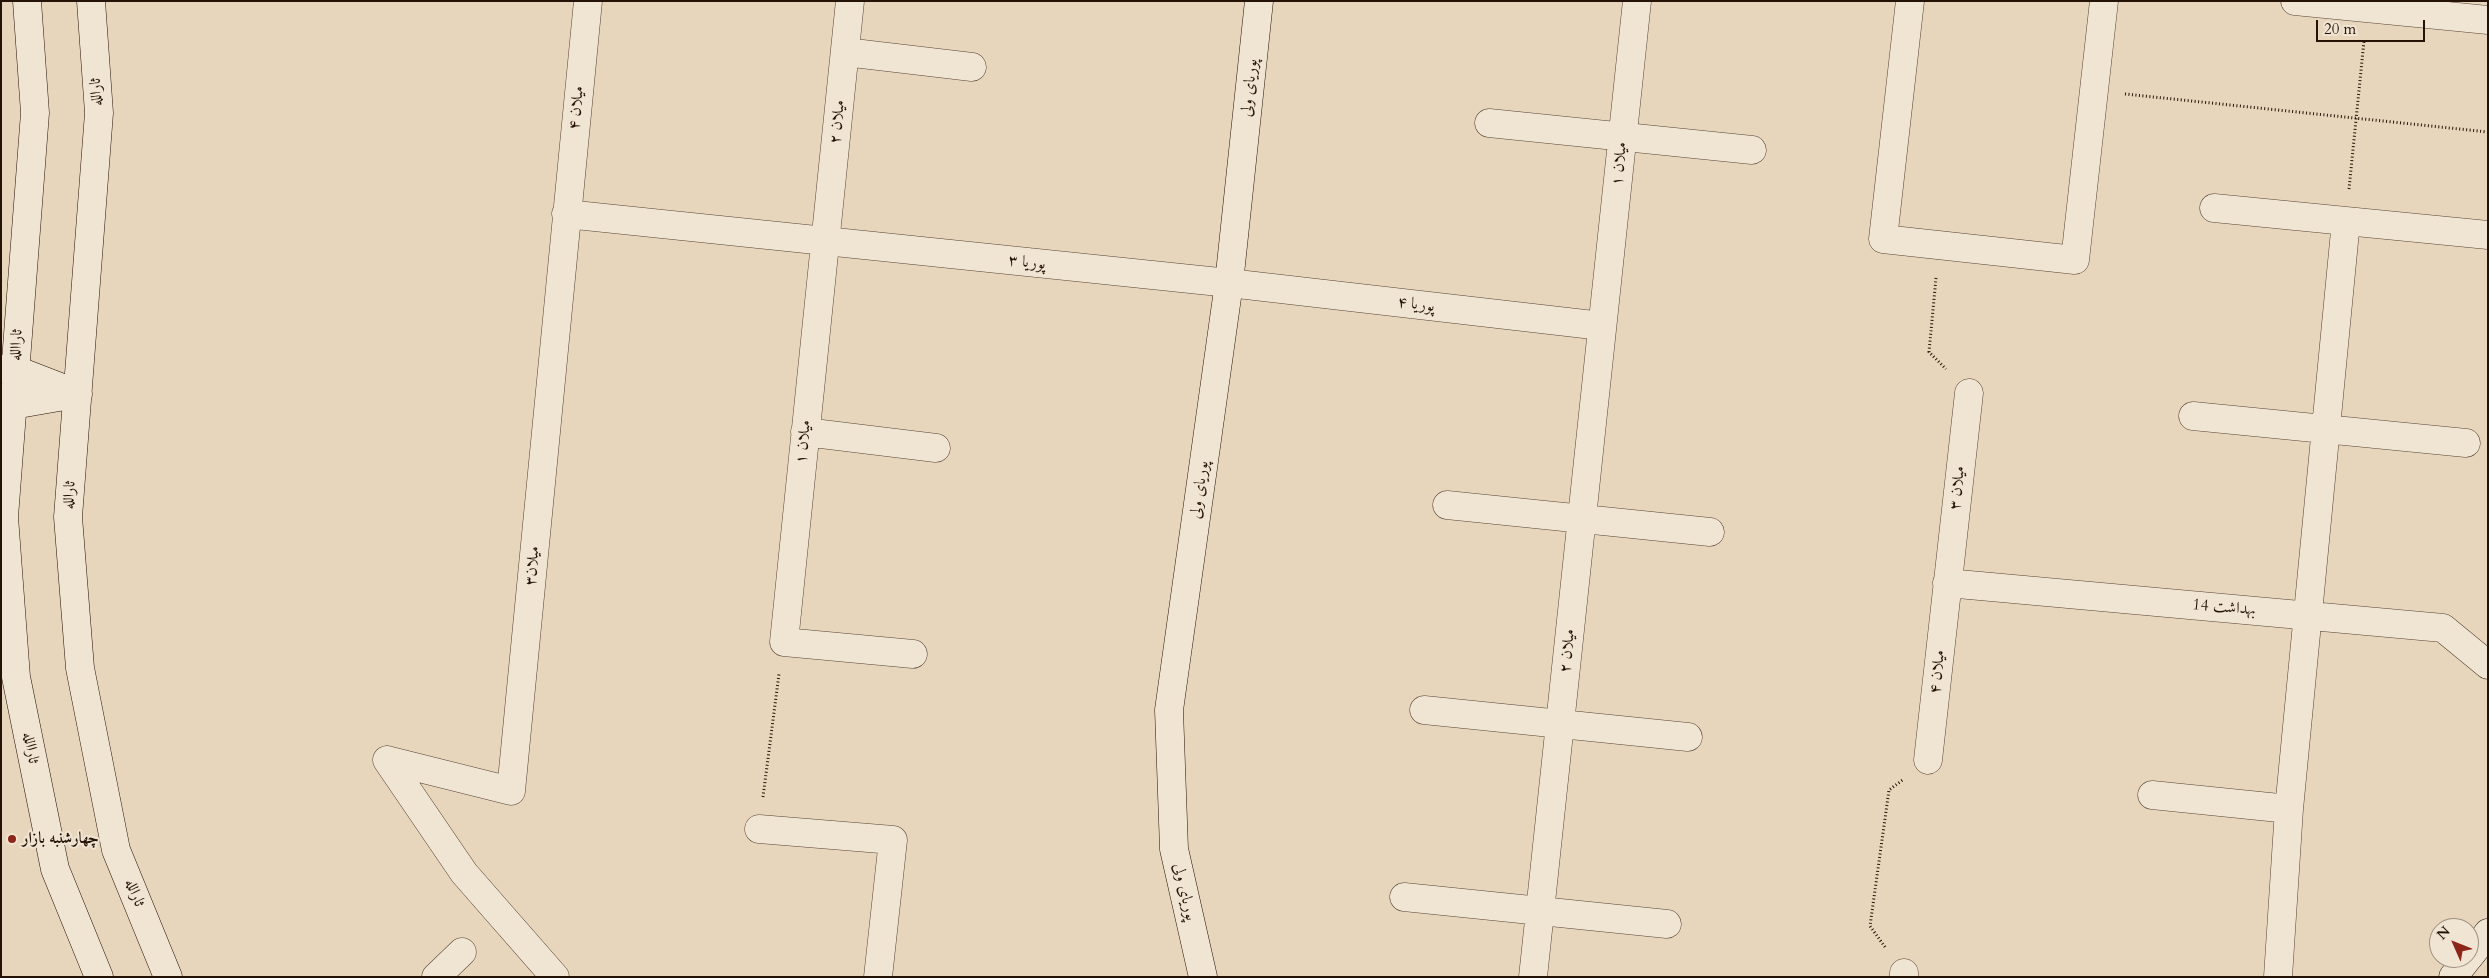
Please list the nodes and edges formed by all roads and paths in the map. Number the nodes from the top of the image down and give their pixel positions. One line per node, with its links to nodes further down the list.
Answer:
1 (27, 1): 28 (street, ثاراالله)
2 (91, 1): 30 (street, ثارالله)
3 (588, 1): 21 (street, میلان ۴)
4 (850, 1): 12 (street, میلان ۲)
5 (1259, 1): 26 (street, پوریای ولی)
6 (1637, 1): 18 (street, میلان ۱)
7 (1910, 1): 25 (street)
8 (2104, 1): 14 (street)
9 (2295, 1): 10 (street)
10 (2367, 5): 11 (street); 15 (path)
11 (2488, 20)
12 (845, 52): 13 (street); 24 (street, میلان ۲)
13 (972, 67)
14 (2094, 91): 15 (path); 25 (street)
15 (2356, 118): 17 (path); 22 (path)
16 (1488, 123): 18 (street)
17 (2488, 132)
18 (1623, 137): 19 (street); 27 (street, میلان ۱)
19 (1752, 150)
20 (2214, 208): 22 (street)
21 (566, 214): 24 (street, پوریا ۳); 62 (street, میلان۳)
22 (2346, 221): 23 (street); 33 (street)
23 (2488, 235)
24 (826, 242): 26 (street, پوریا ۳); 34 (street, میلان ۱)
25 (1939, 245): 29 (path)
26 (1229, 283): 27 (street, پوریا ۴); 64 (street, پوریای ولی)
27 (1602, 326): 38 (street, میلان ۲)
28 (8, 370): 30 (street); 31 (street, ثاراالله)
29 (1969, 393): 40 (street, میلان ۳)
30 (78, 394): 31 (street); 60 (street, ثارالله)
31 (7, 405): 59 (street, ثاراالله)
32 (2193, 416): 33 (street)
33 (2326, 429): 35 (street); 41 (street)
34 (806, 432): 36 (street); 42 (street, میلان ۱)
35 (2466, 443)
36 (936, 448)
37 (1447, 505): 38 (street)
38 (1582, 519): 39 (street); 46 (street, میلان ۲)
39 (1710, 532)
40 (1948, 583): 41 (street, بهداشت 14); 48 (street, میلان ۴)
41 (2308, 616): 44 (street, بهداشت 14); 50 (street)
42 (784, 642): 43 (street); 51 (path)
43 (913, 654)
44 (2488, 665)
45 (1424, 710): 46 (street)
46 (1560, 724): 47 (street); 53 (street, میلان ۲)
47 (1688, 738)
48 (1928, 760): 58 (path)
49 (2152, 796): 50 (street)
50 (2289, 809): 66 (street)
51 (758, 829): 63 (street)
52 (1404, 897): 53 (street)
53 (1541, 911): 54 (street); 65 (street, میلان ۲)
54 (1667, 924)
55 (2488, 934): 56 (street)
56 (2479, 945)
57 (462, 952): 61 (street)
58 (1904, 975)
59 (99, 977)
60 (168, 977)
61 (436, 977)
62 (555, 977)
63 (878, 977)
64 (1203, 977)
65 (1534, 977)
66 (2278, 977)

